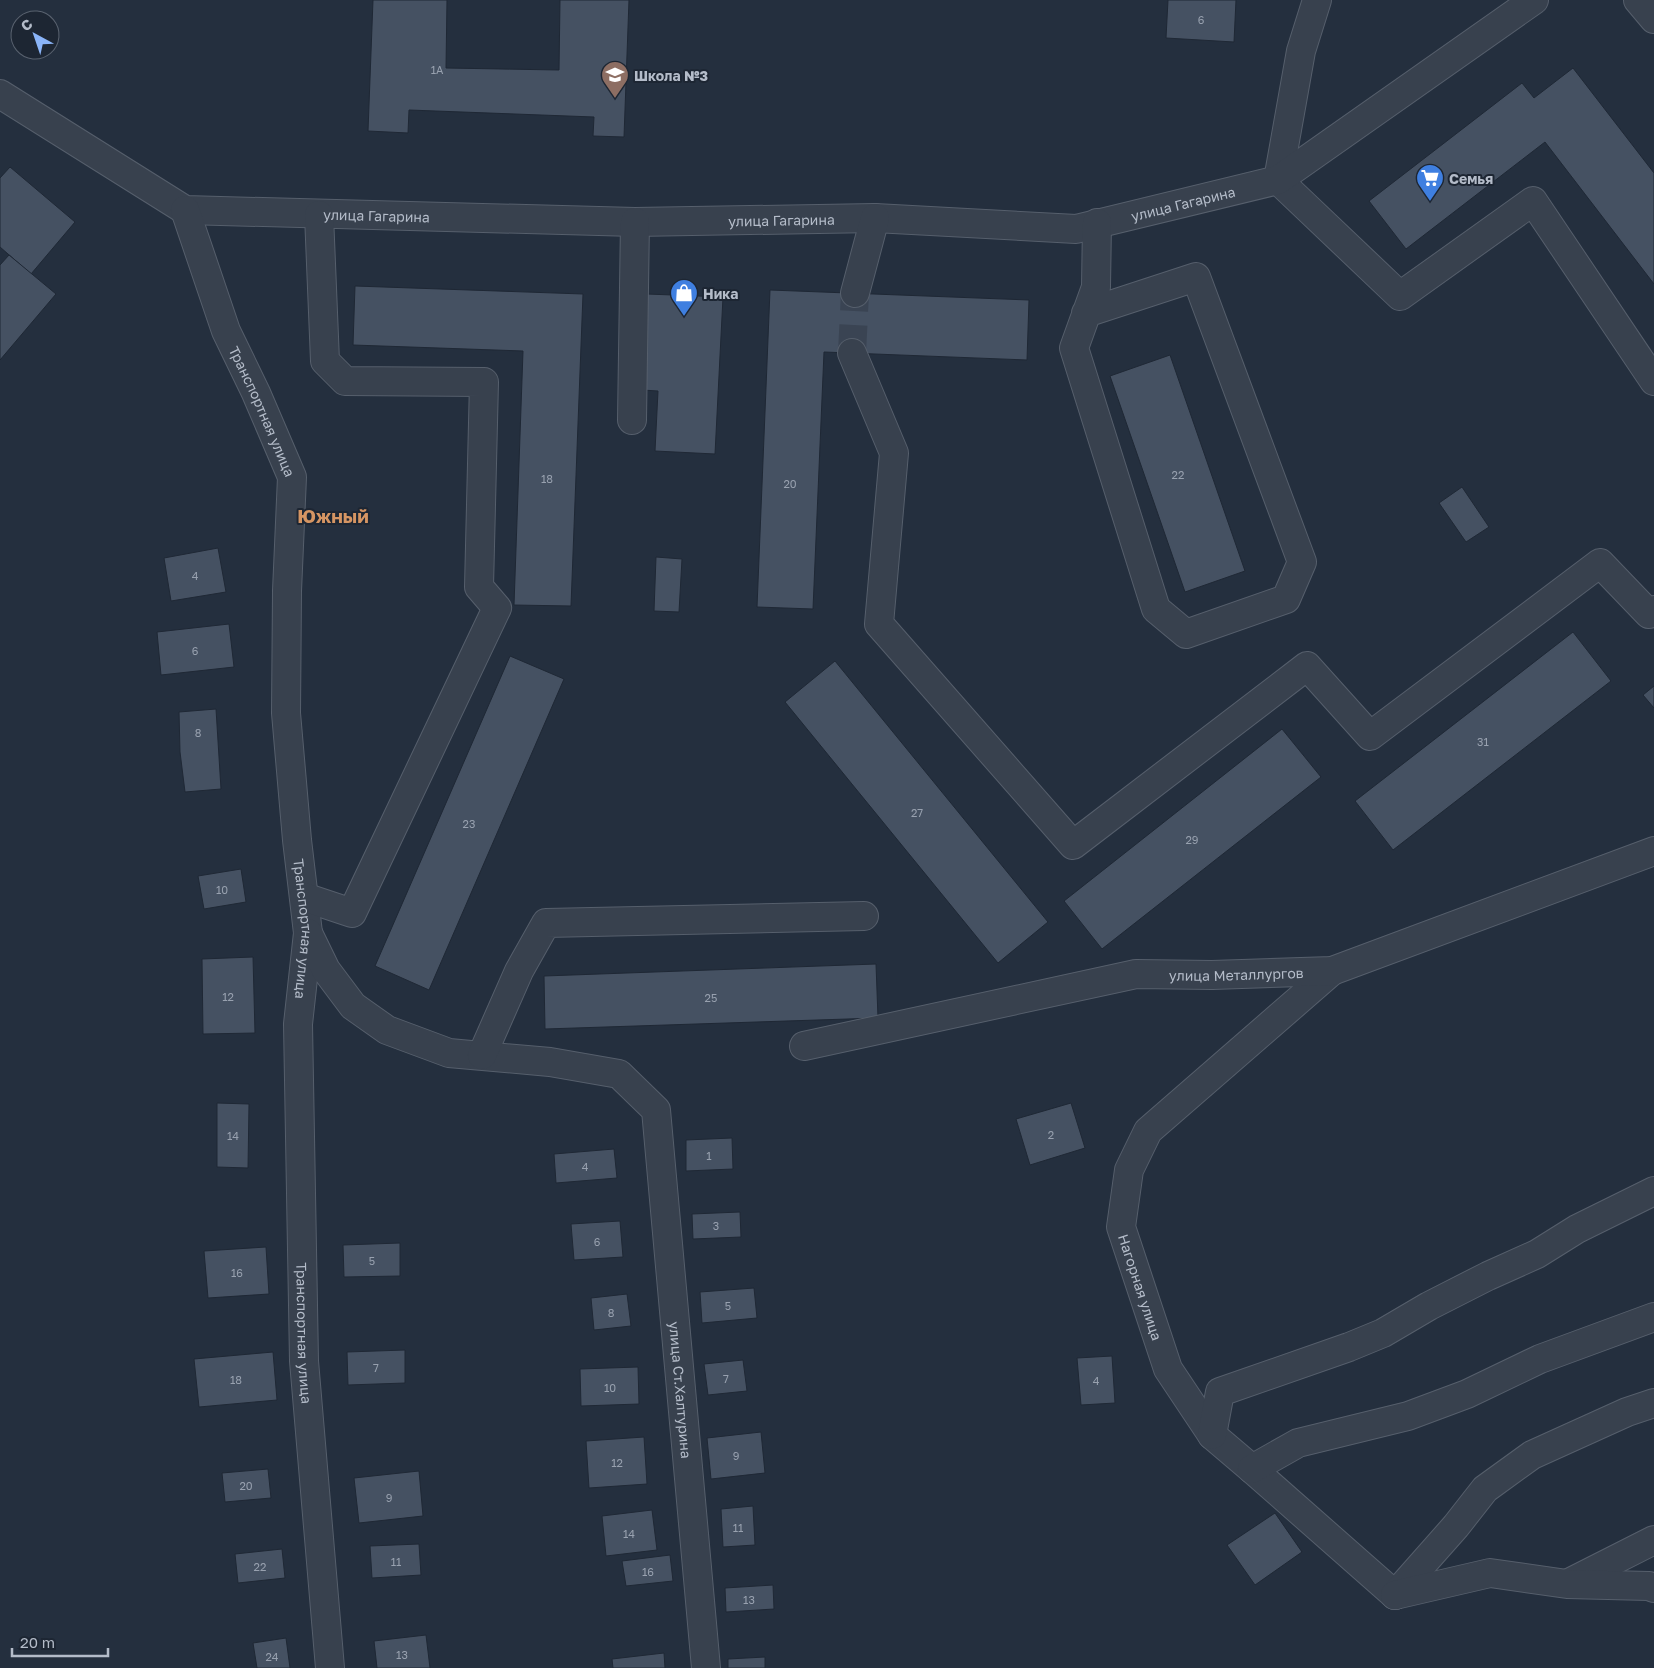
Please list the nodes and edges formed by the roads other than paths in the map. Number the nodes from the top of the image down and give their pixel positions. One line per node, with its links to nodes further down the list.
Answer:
1 (1317, 0): 6 (street)
2 (1534, 0): 6 (street, улица Гагарина)
3 (1638, 0): 4 (street)
4 (1654, 19)
5 (0, 94): 7 (street, улица Гагарина)
6 (1278, 180): 11 (street, улица Гагарина); 15 (street)
7 (185, 210): 8 (street, улица Гагарина); 19 (street, Транспортная улица)
8 (319, 215): 10 (street, улица Гагарина); 19 (street)
9 (874, 218): 10 (street, улица Гагарина); 11 (street, улица Гагарина); 12 (street)
10 (635, 222): 16 (street)
11 (1097, 224): 13 (street)
12 (855, 293)
13 (1086, 313): 13 (street)
14 (852, 353): 17 (street)
15 (1654, 382)
16 (632, 420)
17 (1654, 610)
18 (1654, 851): 22 (street, улица Металлургов)
19 (304, 897): 21 (street, Транспортная улица)
20 (864, 916): 24 (street)
21 (308, 933): 24 (street); 34 (street, Транспортная улица)
22 (1332, 971): 23 (street, улица Металлургов); 28 (street, Нагорная улица)
23 (804, 1046)
24 (482, 1055): 35 (street, улица Ст.Халтурина)
25 (1654, 1191): 28 (street)
26 (1654, 1317): 29 (street)
27 (1654, 1403): 33 (street)
28 (1212, 1435): 29 (street, Нагорная улица)
29 (1252, 1468): 33 (street, Нагорная улица)
30 (1645, 1544): 31 (street)
31 (1567, 1584): 32 (street); 33 (street)
32 (1654, 1588)
33 (1395, 1595)
34 (330, 1668)
35 (706, 1668)

